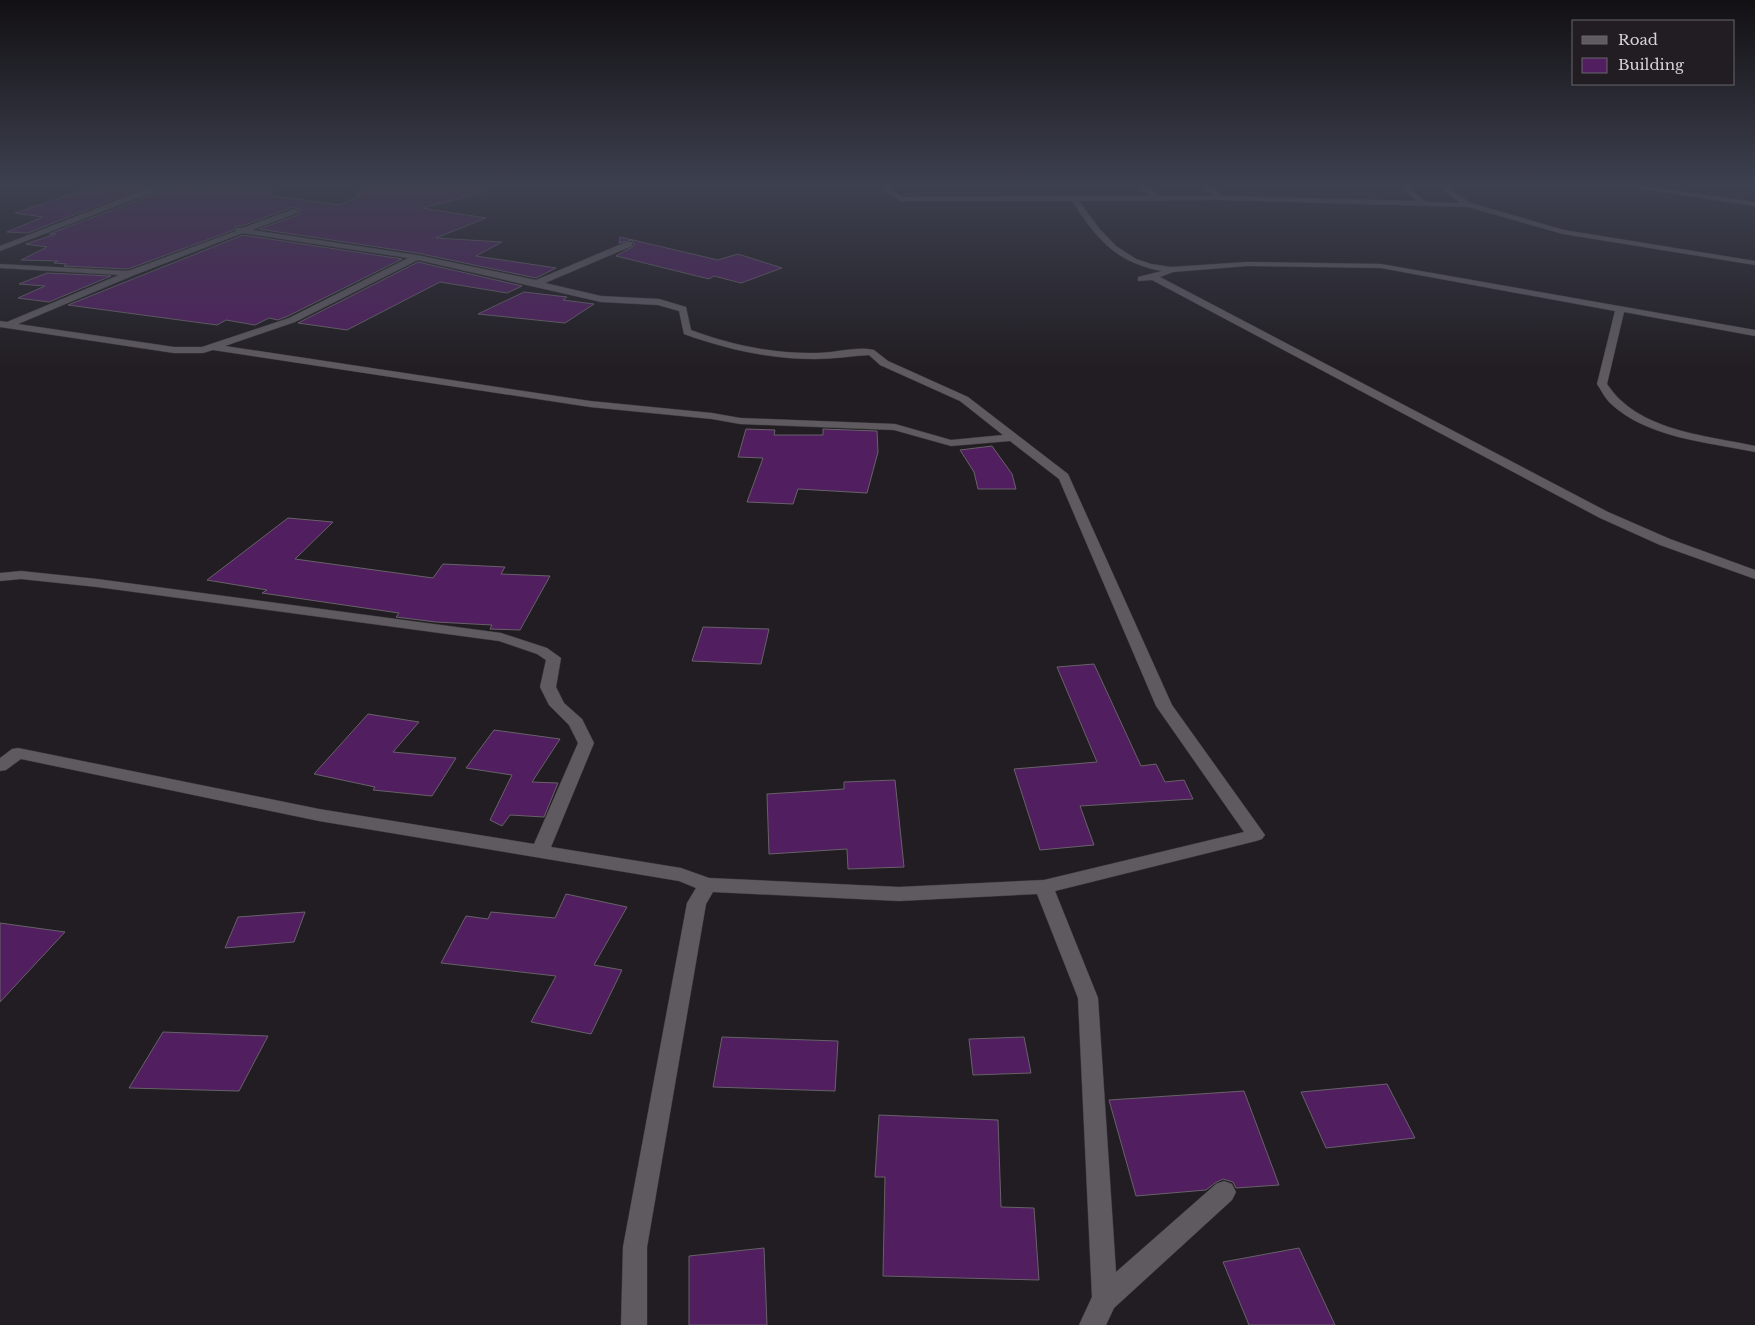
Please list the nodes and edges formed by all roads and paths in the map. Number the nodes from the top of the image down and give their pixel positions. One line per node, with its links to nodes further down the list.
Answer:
1 (199, 246): 10 (street)
2 (343, 246): 6 (street)
3 (625, 246): 13 (street)
4 (1111, 246): 9 (street)
5 (1649, 246): 7 (street)
6 (417, 257): 13 (street); 17 (street)
7 (1755, 263)
8 (0, 266): 10 (street)
9 (1172, 270): 11 (street); 14 (street)
10 (129, 274): 15 (street)
11 (1153, 277): 12 (street); 20 (street)
12 (1141, 279)
13 (536, 283): 18 (street)
14 (1620, 309): 16 (street); 19 (street)
15 (4, 324): 17 (street)
16 (1755, 334)
17 (214, 347): 18 (street)
18 (1013, 437): 25 (street)
19 (1755, 449)
20 (1755, 575)
21 (0, 577): 23 (street)
22 (0, 766): 23 (street)
23 (540, 851): 24 (street)
24 (708, 884): 25 (street); 28 (street)
25 (1044, 887): 27 (street)
26 (1224, 1192): 27 (street)
27 (1105, 1299): 29 (street)
28 (634, 1325)
29 (1092, 1325)

